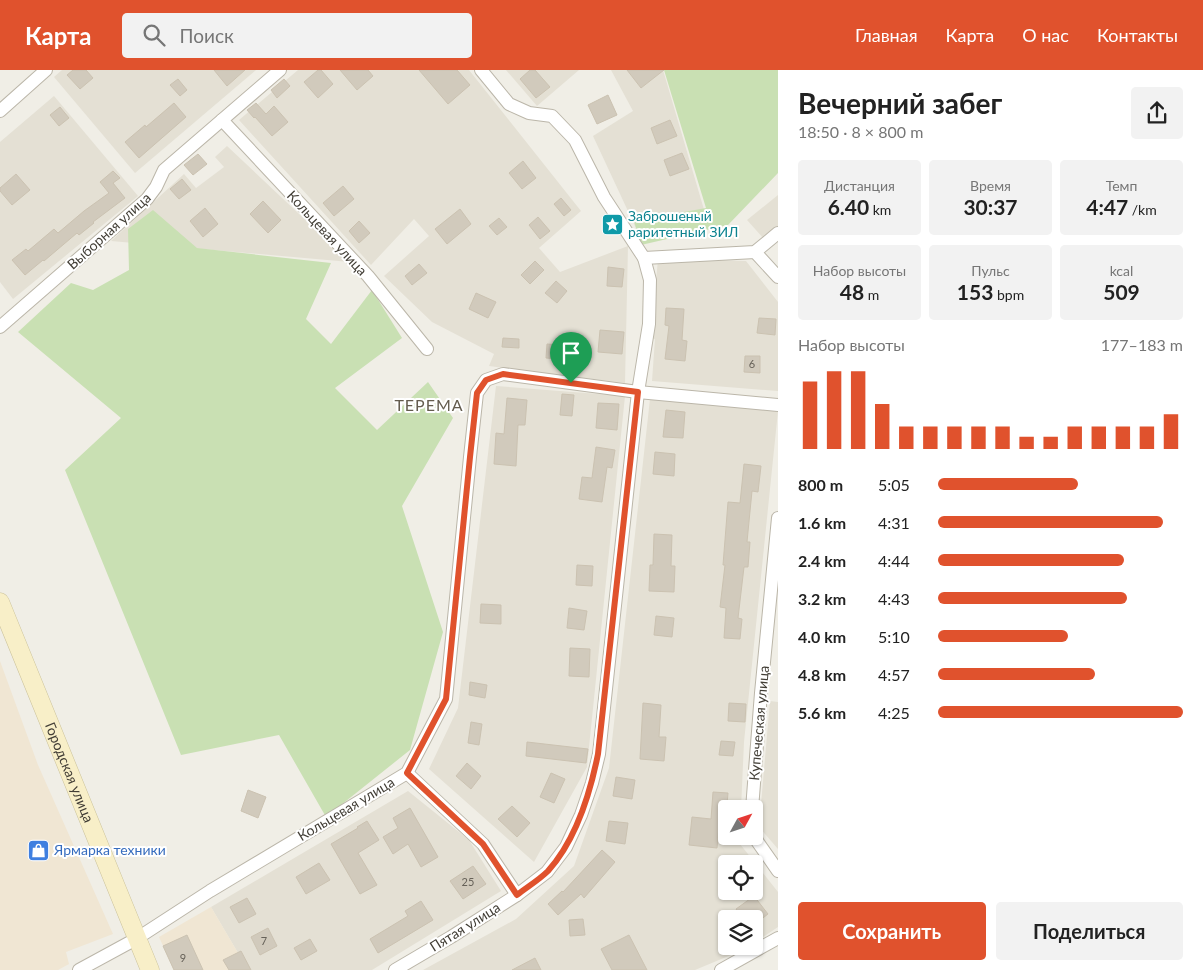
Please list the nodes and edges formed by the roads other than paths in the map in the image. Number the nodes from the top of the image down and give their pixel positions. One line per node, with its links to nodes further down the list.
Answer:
1 (46, 70): 4 (street)
2 (280, 70): 5 (street, Выборная улица)
3 (481, 70): 8 (street, Пятая улица)
4 (0, 111)
5 (222, 120): 10 (street, Выборная улица); 11 (street, Кольцевая улица)
6 (778, 233): 7 (street)
7 (755, 252): 8 (street); 9 (street)
8 (644, 258): 12 (street, Пятая улица)
9 (778, 277)
10 (0, 327)
11 (427, 349)
12 (638, 392): 13 (street); 16 (street, Кольцевая улица); 20 (street, Пятая улица)
13 (778, 405)
14 (778, 518): 17 (street, Купеческая улица)
15 (0, 602): 21 (street, Городская улица)
16 (407, 773): 20 (street); 21 (street, Кольцевая улица)
17 (753, 800)
18 (760, 845): 19 (street)
19 (778, 871)
20 (517, 895): 25 (street, Пятая улица)
21 (136, 938): 23 (street, Кольцевая улица); 24 (street, Городская улица)
22 (778, 938): 26 (street)
23 (79, 970)
24 (150, 970)
25 (395, 970)
26 (721, 970)

